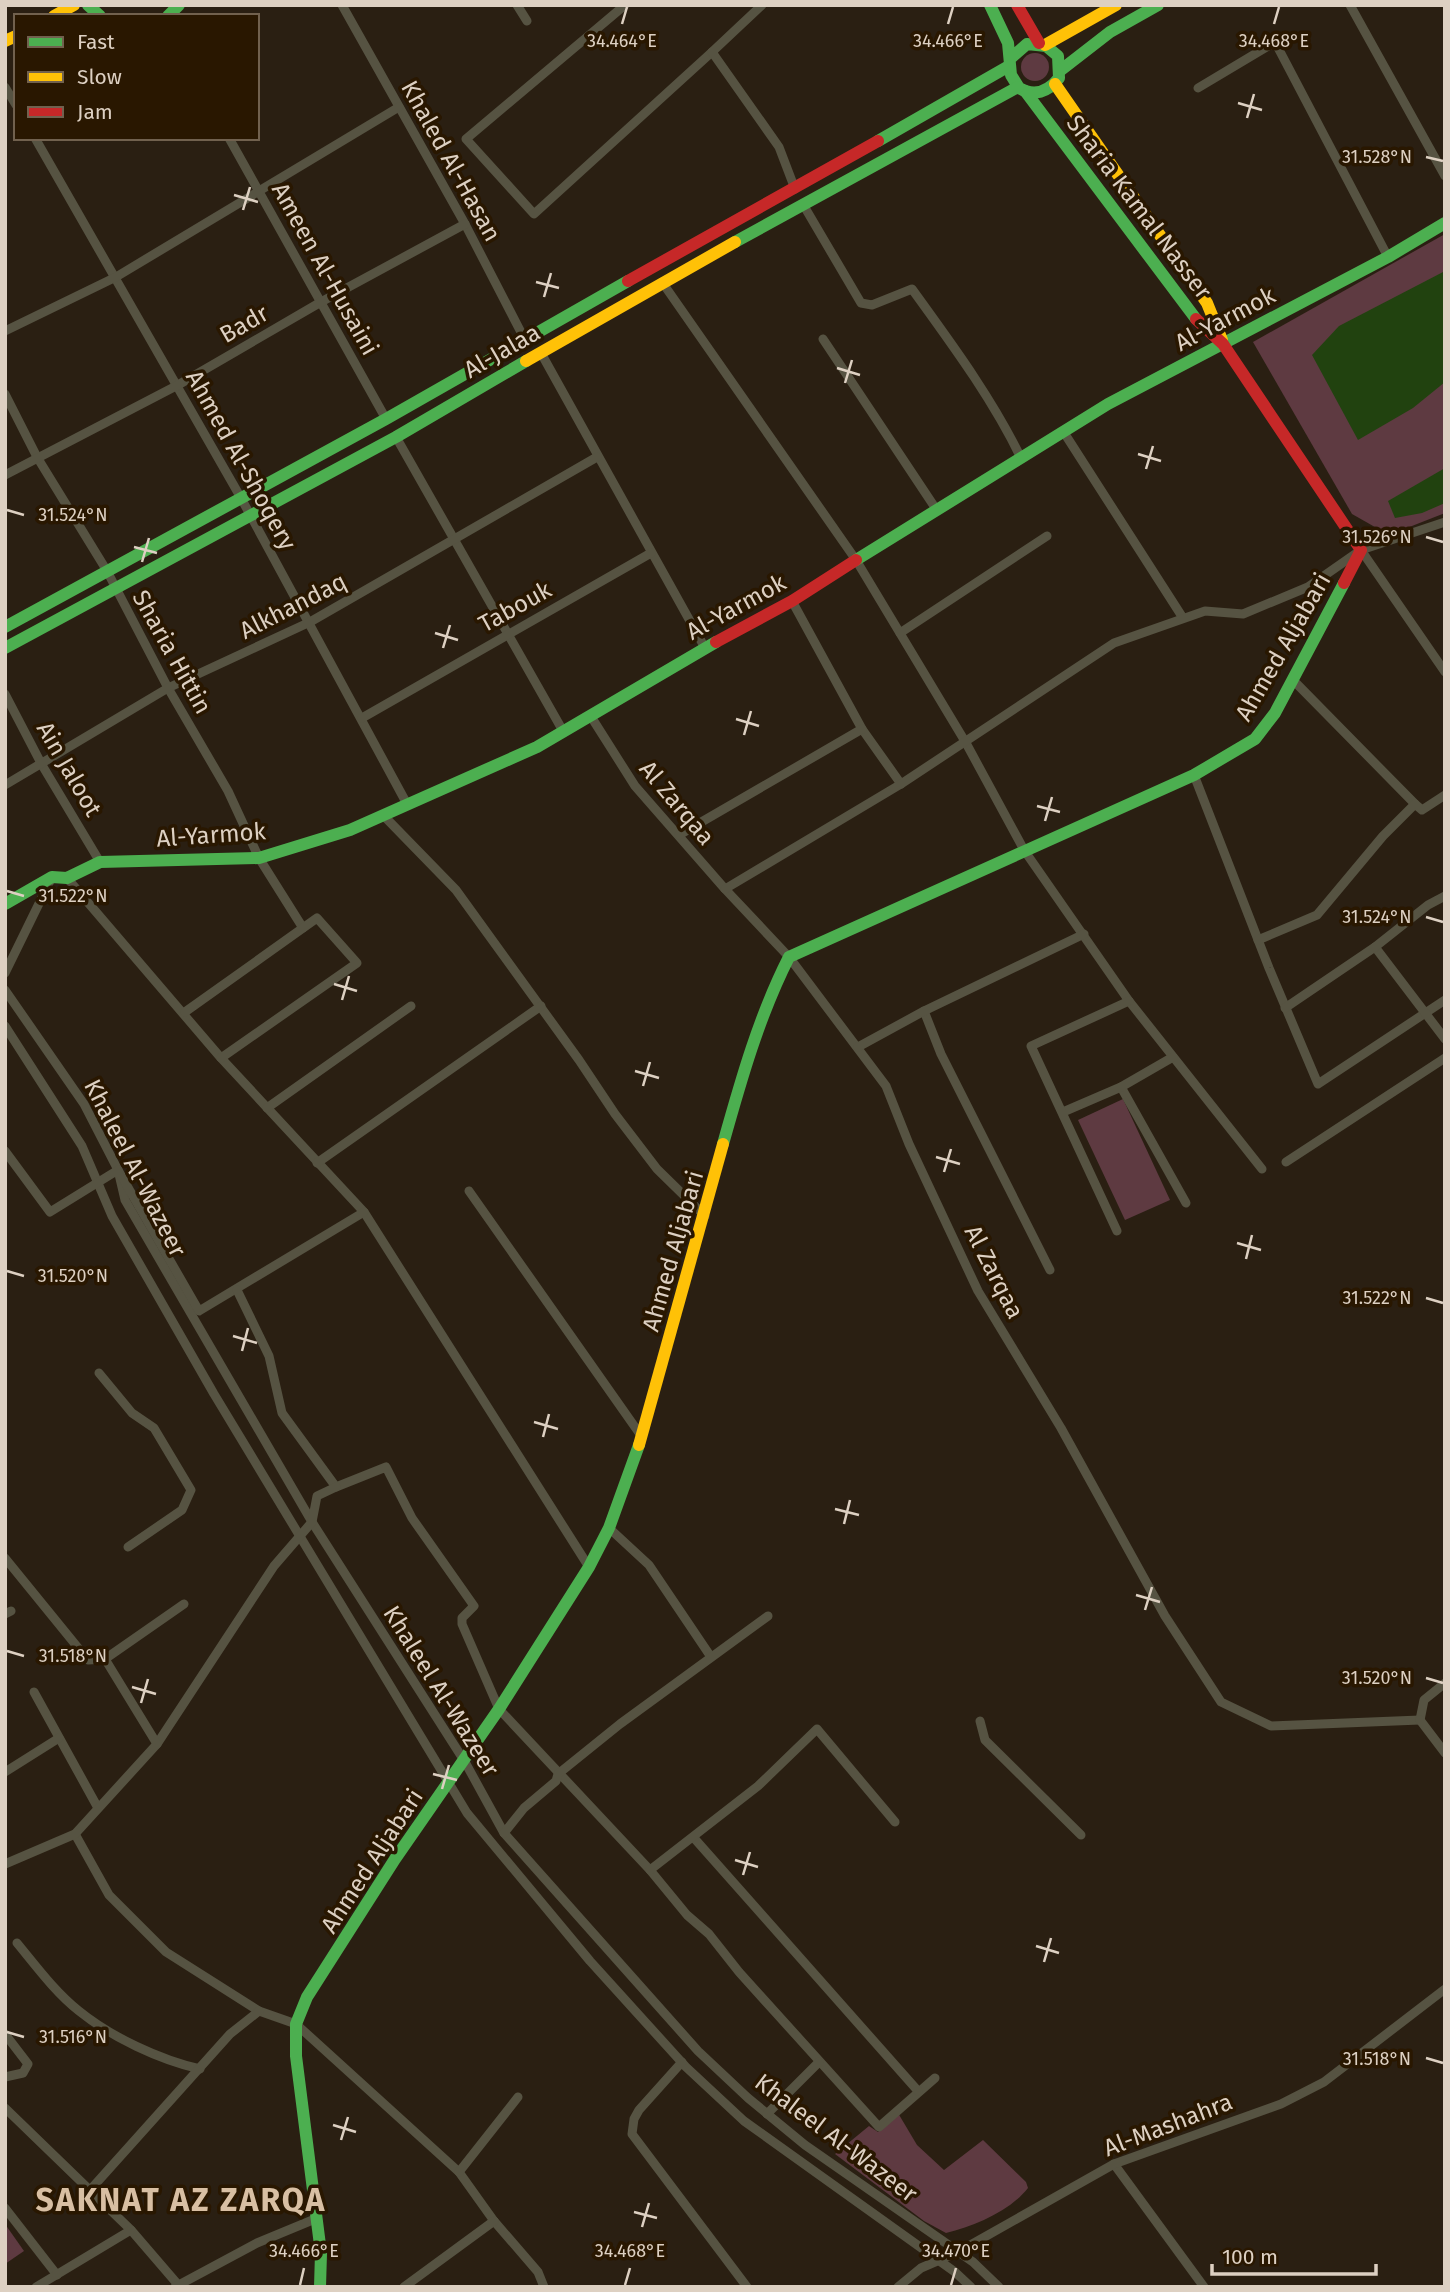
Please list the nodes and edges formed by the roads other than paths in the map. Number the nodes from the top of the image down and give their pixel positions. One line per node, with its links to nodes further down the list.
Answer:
1 (74, 5): 11 (street)
2 (342, 5): 20 (street, Khaled Al-Hasan)
3 (517, 5): 12 (street)
4 (625, 5): 14 (street)
5 (762, 5): 14 (street)
6 (990, 5): 15 (street)
7 (1017, 5): 13 (street)
8 (1116, 5): 13 (street)
9 (1158, 5): 16 (street)
10 (1350, 5): 23 (street)
11 (58, 14)
12 (527, 21)
13 (1042, 44): 15 (street); 16 (street)
14 (712, 52): 24 (street)
15 (1010, 62): 19 (street); 24 (street, Al-Jalaa)
16 (1060, 70): 17 (street)
17 (1055, 84): 19 (street); 36 (street, Sharia Kamal Nasser)
18 (1198, 88): 29 (street)
19 (1022, 89): 26 (street, Al-Jalaa); 36 (street, Sharia Kamal Nasser)
20 (399, 107): 25 (street); 28 (street, Khaled Al-Hasan)
21 (36, 140): 30 (street, Ahmed Al-Shoqery)
22 (230, 140): 25 (street, Ameen Al-Husaini)
23 (1445, 177)
24 (795, 189): 34 (street, Al-Jalaa)
25 (259, 191): 30 (street); 32 (street, Ameen Al-Husaini)
26 (804, 206): 31 (street, Al-Jalaa); 45 (street)
27 (1445, 223): 29 (street, Al-Yarmok)
28 (465, 224): 32 (street, Badr); 34 (street, Khaled Al-Hasan)
29 (1388, 257): 36 (street, Al-Yarmok)
30 (116, 277): 33 (street); 38 (street, Ahmed Al-Shoqery)
31 (662, 282): 37 (street, Al-Jalaa); 55 (street)
32 (321, 302): 38 (street, Badr); 40 (street, Ameen Al-Husaini)
33 (5, 331)
34 (524, 338): 40 (street, Al-Jalaa)
35 (822, 339): 48 (street)
36 (1223, 344): 41 (street, Al-Yarmok); 53 (street, Sharia Kamal Nasser)
37 (541, 353): 42 (street, Al-Jalaa); 44 (street)
38 (178, 385): 43 (street, Badr); 47 (street, Ahmed Al-Shoqery)
39 (5, 394): 43 (street, Sharia Hittin)
40 (386, 419): 47 (street, Al-Jalaa)
41 (1063, 431): 45 (street, Al-Yarmok); 59 (street)
42 (396, 437): 49 (street, Al-Jalaa); 52 (street)
43 (37, 457): 46 (street, Badr); 56 (street, Sharia Hittin)
44 (597, 457): 52 (street, Alkhandaq); 54 (street)
45 (1021, 458): 48 (street, Al-Yarmok)
46 (5, 475)
47 (241, 498): 49 (street, Ahmed Al-Shoqery); 56 (street, Al-Jalaa)
48 (936, 509): 55 (street, Al-Yarmok)
49 (250, 516): 57 (street, Al-Jalaa); 60 (street, Ahmed Al-Shoqery)
50 (1445, 522): 53 (street)
51 (1047, 536): 63 (street)
52 (454, 538): 60 (street, Alkhandaq); 62 (street)
53 (1361, 550): 59 (street); 66 (street, Sharia Kamal Nasser); 67 (street, Ahmed Aljabari)
54 (651, 553): 62 (street, Tabouk); 65 (street)
55 (856, 560): 58 (street, Al-Yarmok); 63 (street)
56 (107, 571): 57 (street, Sharia Hittin); 61 (street, Al-Jalaa)
57 (115, 588): 64 (street, Al-Jalaa); 68 (street, Sharia Hittin)
58 (792, 601): 65 (street, Al-Yarmok); 72 (street)
59 (1182, 618): 74 (street)
60 (310, 622): 68 (street, Alkhandaq); 71 (street, Ahmed Al-Shoqery)
61 (5, 627)
62 (508, 632): 71 (street, Tabouk); 73 (street)
63 (900, 633): 74 (street)
64 (5, 648)
65 (705, 648): 70 (street, Al-Yarmok)
66 (1445, 673)
67 (1292, 680): 76 (street, Ahmed Aljabari); 81 (street)
68 (168, 688): 75 (street, Alkhandaq); 85 (street, Sharia Hittin)
69 (5, 694): 75 (street, Ain Jaloot)
70 (590, 715): 73 (street, Al-Yarmok); 83 (street, Al Zarqaa)
71 (362, 718): 80 (street, Ahmed Al-Shoqery)
72 (862, 729): 77 (street); 83 (street)
73 (563, 731): 80 (street, Al-Yarmok)
74 (966, 743): 77 (street); 84 (street)
75 (42, 765): 78 (street, Alkhandaq); 86 (street, Ain Jaloot)
76 (1194, 775): 84 (street, Ahmed Aljabari); 94 (street)
77 (901, 784): 89 (street)
78 (5, 785)
79 (1445, 795): 81 (street)
80 (407, 804): 82 (street, Al-Yarmok)
81 (1415, 804): 94 (street)
82 (383, 815): 85 (street, Al-Yarmok); 102 (street)
83 (679, 835): 89 (street, Al Zarqaa)
84 (1024, 850): 93 (street); 96 (street, Ahmed Aljabari)
85 (259, 858): 86 (street, Al-Yarmok); 92 (street, Sharia Hittin)
86 (100, 862): 88 (street, Al-Yarmok)
87 (52, 877): 88 (street, Al-Yarmok); 91 (street); 97 (street)
88 (67, 878): 105 (street)
89 (724, 889): 96 (street, Al Zarqaa)
90 (1445, 896): 95 (street)
91 (5, 905)
92 (303, 928): 105 (street); 111 (street)
93 (1084, 934): 100 (street); 104 (street)
94 (1258, 940): 103 (street)
95 (1375, 947): 103 (street); 106 (street)
96 (789, 957): 109 (street, Al Zarqaa); 125 (street, Ahmed Aljabari)
97 (5, 973)
98 (5, 990): 119 (street, Khaleel Al-Wazeer)
99 (1445, 1000): 106 (street)
100 (1129, 1001): 110 (street); 115 (street)
101 (411, 1006): 114 (street)
102 (541, 1006): 118 (street); 125 (street)
103 (1286, 1008): 106 (street)
104 (923, 1011): 109 (street); 127 (street)
105 (186, 1012): 111 (street)
106 (1426, 1013): 108 (street)
107 (5, 1026): 121 (street, Khaleel Al-Wazeer)
108 (1445, 1039)
109 (858, 1047): 145 (street, Al Zarqaa)
110 (1173, 1057): 113 (street); 120 (street)
111 (221, 1058): 114 (street)
112 (1445, 1058): 117 (street)
113 (1121, 1087): 115 (street); 123 (street)
114 (267, 1108): 118 (street)
115 (1063, 1112): 126 (street)
116 (5, 1151): 121 (street)
117 (1286, 1162)
118 (317, 1163): 124 (street)
119 (118, 1170): 121 (street); 128 (street); 132 (street, Khaleel Al-Wazeer)
120 (1262, 1170)
121 (98, 1182): 134 (street, Khaleel Al-Wazeer)
122 (469, 1191): 130 (street)
123 (1186, 1203)
124 (364, 1213): 128 (street); 137 (street)
125 (705, 1216): 130 (street, Ahmed Aljabari)
126 (1118, 1231)
127 (1050, 1270)
128 (237, 1290): 131 (street)
129 (99, 1373): 135 (street)
130 (642, 1437): 133 (street, Ahmed Aljabari)
131 (336, 1487): 132 (street); 144 (street)
132 (312, 1522): 134 (street); 150 (street, Khaleel Al-Wazeer)
133 (609, 1528): 137 (street, Ahmed Aljabari); 140 (street)
134 (300, 1535): 148 (street); 153 (street, Khaleel Al-Wazeer)
135 (128, 1547)
136 (5, 1558): 141 (street)
137 (589, 1567): 144 (street, Ahmed Aljabari)
138 (184, 1604): 141 (street)
139 (768, 1616): 140 (street)
140 (711, 1657): 152 (street)
141 (105, 1659): 148 (street)
142 (1445, 1683): 145 (street)
143 (34, 1692): 147 (street)
144 (499, 1709): 150 (street, Ahmed Aljabari); 152 (street)
145 (1420, 1720): 149 (street)
146 (980, 1721): 158 (street)
147 (59, 1738): 151 (street); 154 (street)
148 (157, 1744): 154 (street)
149 (1445, 1753)
150 (465, 1762): 153 (street, Ahmed Aljabari); 156 (street, Khaleel Al-Wazeer)
151 (5, 1772)
152 (558, 1774): 156 (street); 161 (street)
153 (450, 1783): 165 (street, Ahmed Aljabari); 167 (street, Khaleel Al-Wazeer)
154 (98, 1808): 157 (street)
155 (895, 1822): 159 (street)
156 (504, 1833): 175 (street, Khaleel Al-Wazeer)
157 (75, 1834): 160 (street); 164 (street)
158 (1081, 1835)
159 (694, 1838): 161 (street); 172 (street)
160 (5, 1864)
161 (650, 1870): 168 (street)
162 (16, 1943): 169 (street)
163 (1445, 1989): 176 (street, Al-Mashahra)
164 (259, 2011): 165 (street); 169 (street)
165 (296, 2024): 177 (street); 180 (street, Ahmed Aljabari)
166 (5, 2034): 170 (street)
167 (682, 2062): 184 (street, Khaleel Al-Wazeer); 191 (street)
168 (819, 2062): 172 (street); 175 (street)
169 (200, 2069): 178 (street)
170 (5, 2077)
171 (935, 2078): 172 (street)
172 (918, 2091)
173 (518, 2097): 177 (street)
174 (5, 2108): 178 (street)
175 (767, 2114): 183 (street, Khaleel Al-Wazeer)
176 (1114, 2164): 183 (street, Al-Mashahra); 195 (street)
177 (459, 2172): 181 (street)
178 (91, 2189): 182 (street)
179 (5, 2207): 185 (street)
180 (316, 2219): 186 (street); 188 (street, Ahmed Aljabari)
181 (495, 2221): 189 (street); 190 (street)
182 (131, 2230): 185 (street); 186 (street)
183 (958, 2252): 184 (street, Al-Mashahra); 194 (street, Khaleel Al-Wazeer)
184 (936, 2260): 192 (street, Al-Mashahra); 193 (street, Khaleel Al-Wazeer)
185 (57, 2275): 187 (street)
186 (178, 2286)
187 (36, 2287)
188 (320, 2287)
189 (404, 2287)
190 (544, 2287)
191 (747, 2287)
192 (898, 2287)
193 (971, 2287)
194 (999, 2287)
195 (1204, 2287)

